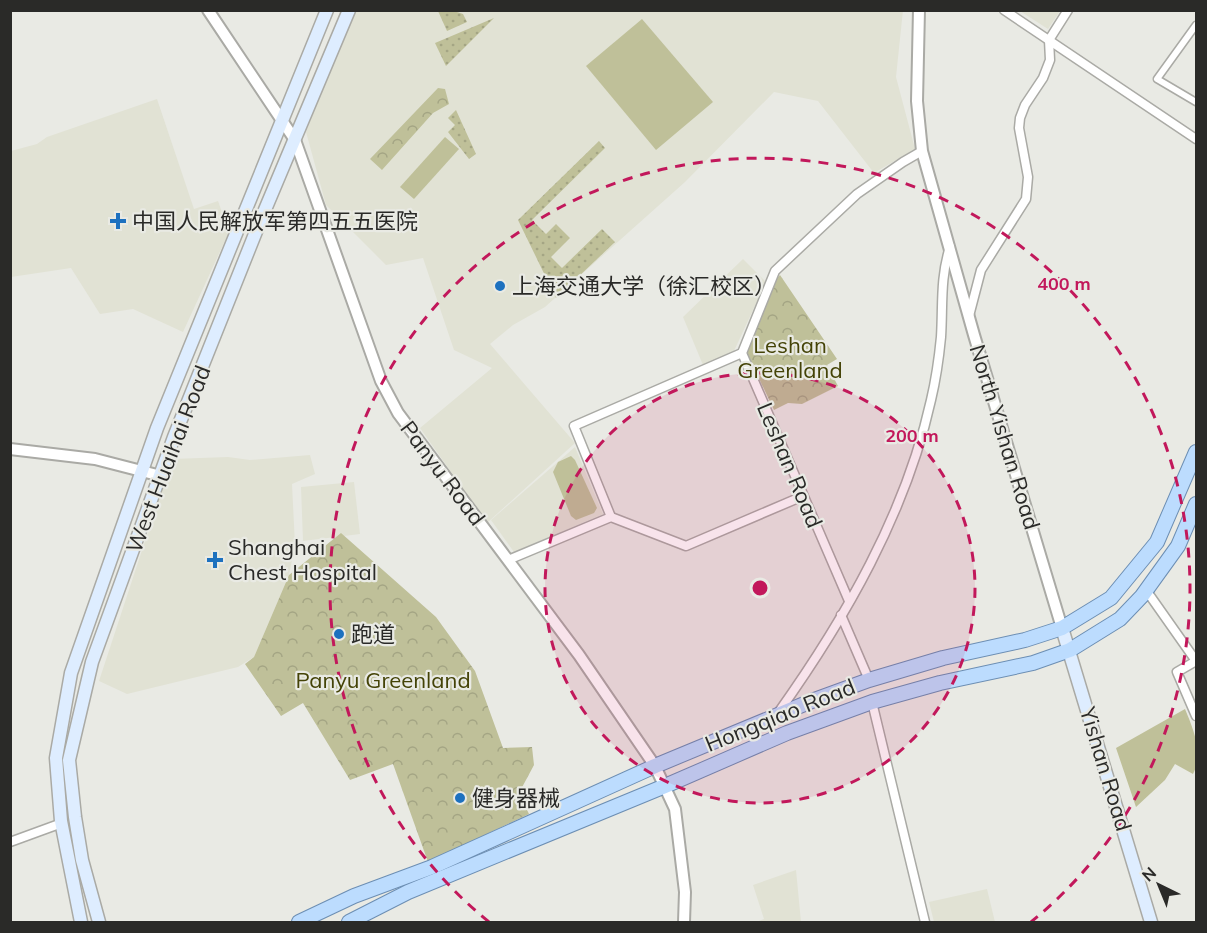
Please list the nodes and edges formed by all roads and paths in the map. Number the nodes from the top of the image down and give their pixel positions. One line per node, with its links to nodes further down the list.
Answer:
1 (208, 10): 10 (street, Panyu Road)
2 (327, 10): 10 (main road, West Huaihai Road)
3 (349, 10): 12 (main road, West Huaihai Road)
4 (919, 10): 13 (street, North Yishan Road)
5 (1004, 10): 8 (street)
6 (1068, 10): 8 (street)
7 (1197, 25): 9 (street)
8 (1049, 40): 11 (street); 15 (street)
9 (1197, 102)
10 (282, 119): 12 (street, Panyu Road); 19 (main road, West Huaihai Road)
11 (1197, 139)
12 (295, 140): 20 (main road, West Huaihai Road); 24 (street, Panyu Road)
13 (922, 151): 14 (street, North Yishan Road); 16 (street)
14 (950, 246): 15 (street, North Yishan Road); 26 (street)
15 (969, 316): 28 (street, North Yishan Road)
16 (742, 353): 21 (street, Leshan Road); 23 (street)
17 (10, 449): 19 (street)
18 (1197, 452): 28 (main road, Hongqiao Road)
19 (142, 470): 20 (street); 36 (main road, West Huaihai Road)
20 (161, 476): 39 (main road, West Huaihai Road)
21 (803, 496): 23 (street); 26 (street, Leshan Road)
22 (1197, 504): 25 (main road, Hongqiao Road)
23 (611, 517): 24 (street)
24 (508, 560): 34 (street, Panyu Road)
25 (1146, 590): 29 (main road, Hongqiao Road); 33 (street)
26 (849, 601): 27 (street)
27 (841, 615): 30 (street); 32 (street)
28 (1062, 628): 29 (main road, Yishan Road); 30 (main road, Hongqiao Road)
29 (1070, 650): 31 (main road, Hongqiao Road); 44 (main road, Yishan Road)
30 (869, 680): 32 (main road, Hongqiao Road)
31 (872, 702): 35 (main road, Hongqiao Road); 43 (street)
32 (776, 716): 34 (main road, Hongqiao Road)
33 (1197, 716)
34 (655, 766): 35 (street, Panyu Road); 40 (main road, Hongqiao Road)
35 (665, 786): 41 (main road, Hongqiao Road); 42 (street, Panyu Road)
36 (62, 823): 37 (street); 38 (main road, West Huaihai Road)
37 (10, 842)
38 (81, 922)
39 (99, 922)
40 (298, 922)
41 (349, 922)
42 (684, 922)
43 (925, 922)
44 (1151, 922)

